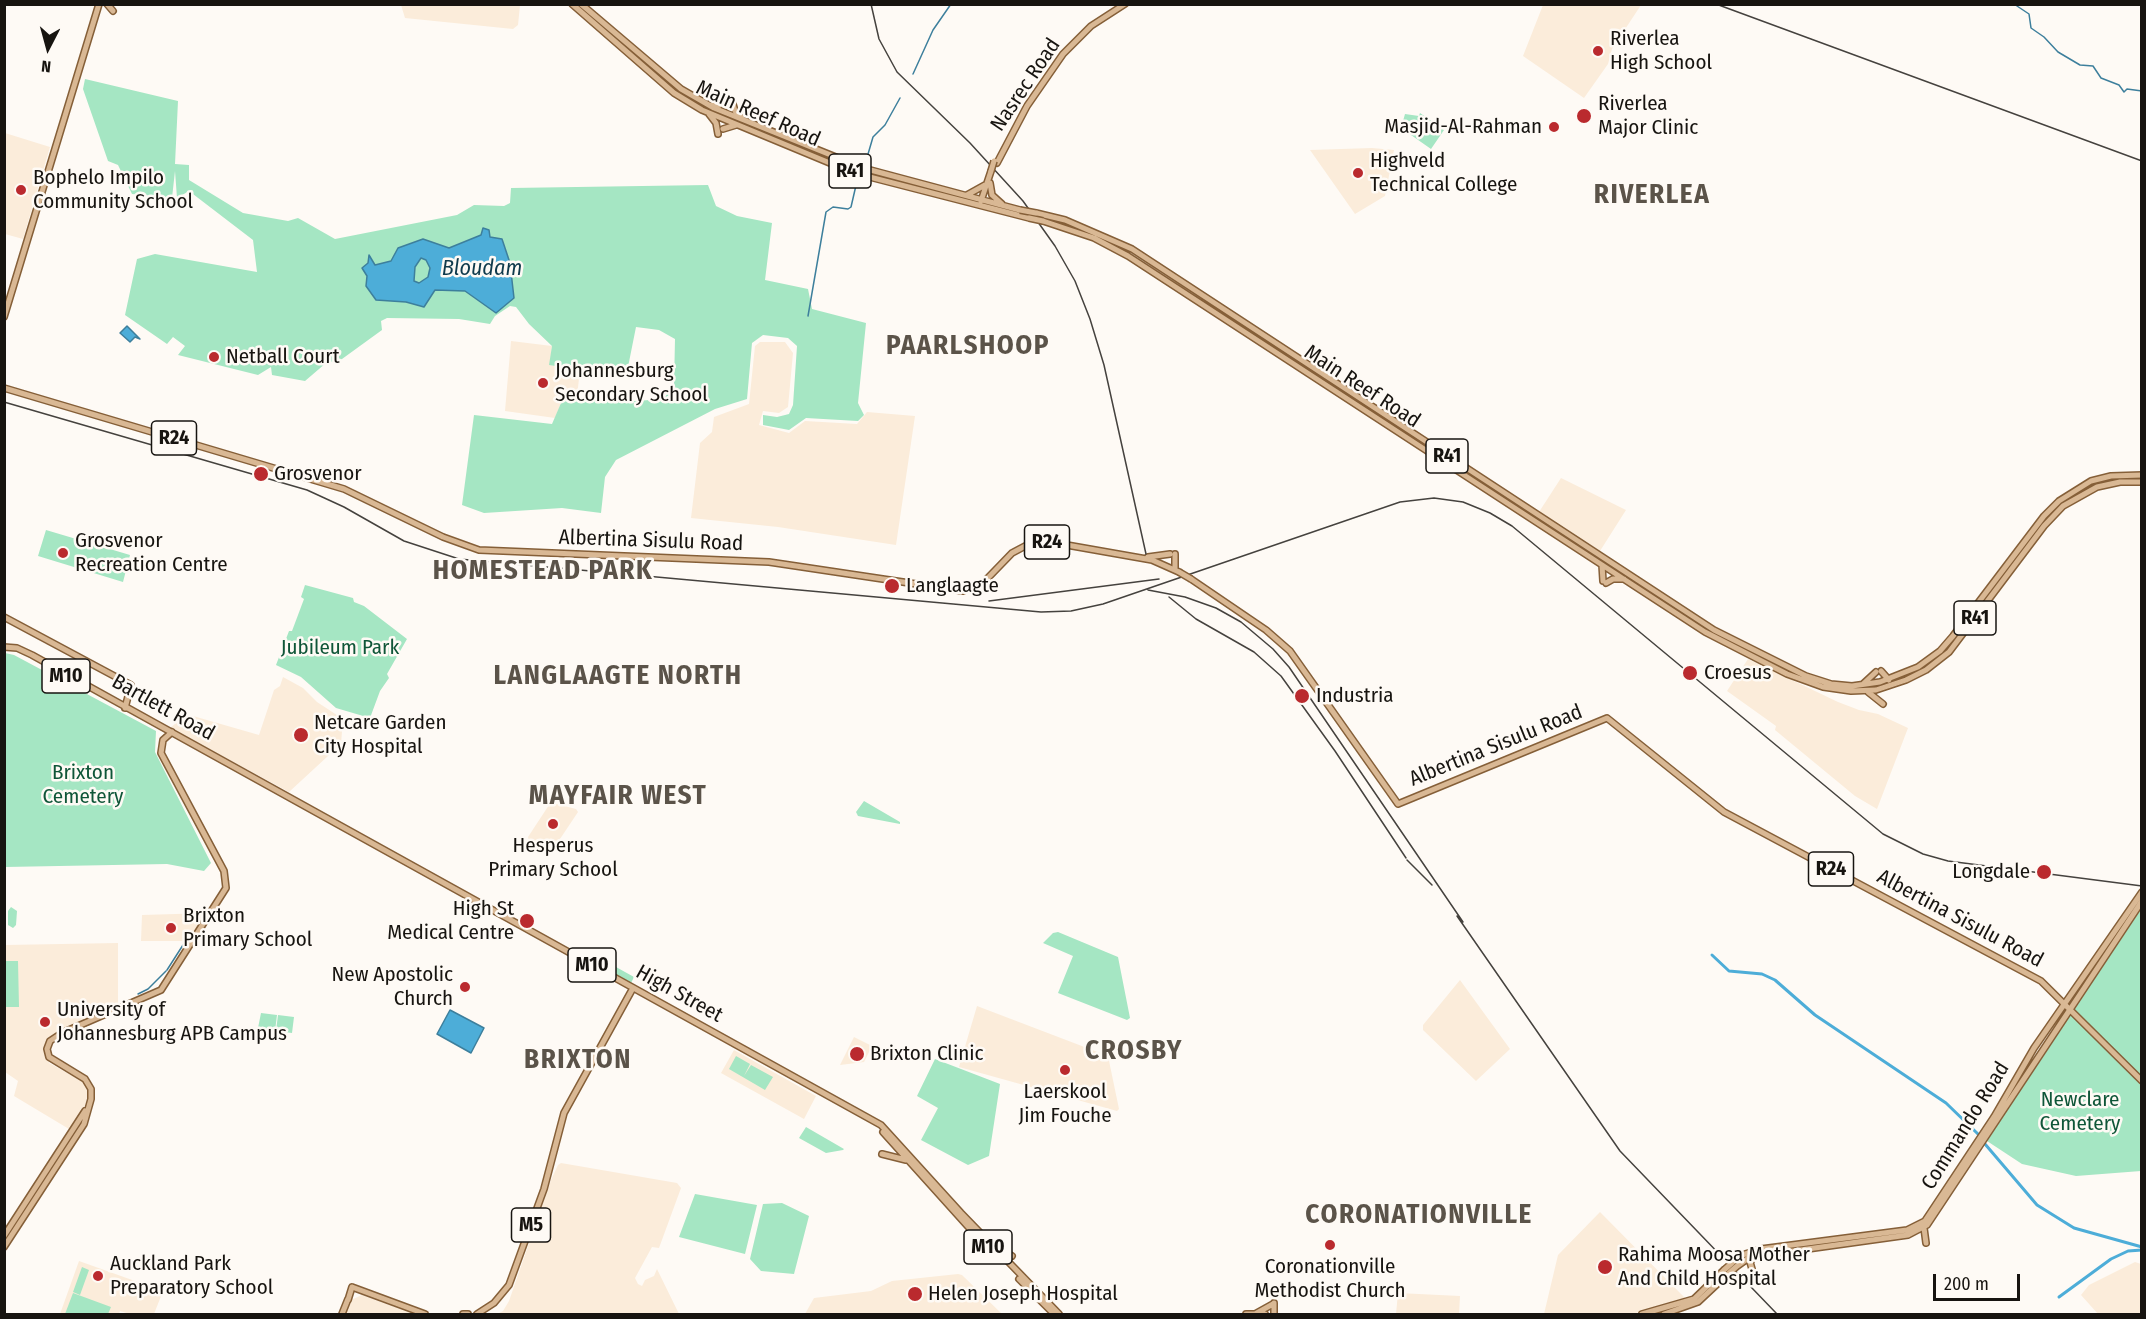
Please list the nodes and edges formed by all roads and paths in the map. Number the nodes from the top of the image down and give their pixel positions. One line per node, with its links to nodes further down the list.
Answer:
1 (99, 4): 19 (main road)
2 (107, 4): 7 (main road)
3 (572, 4): 9 (main road, Main Reef Road / R41)
4 (581, 4): 8 (main road, Main Reef Road / R41)
5 (1118, 4): 12 (main road, Nasrec Road)
6 (1125, 4): 12 (main road, Nasrec Road)
7 (113, 11)
8 (701, 102): 10 (main road, Main Reef Road / R41); 10 (main road)
9 (707, 112): 11 (main road, Main Reef Road / R41); 11 (main road)
10 (750, 123): 14 (main road, Main Reef Road / R41)
11 (737, 124): 15 (main road, Main Reef Road / R41)
12 (996, 162): 13 (main road, Nasrec Road, bridge)
13 (988, 184): 14 (main road); 15 (main road, Nasrec Road); 16 (main road)
14 (963, 195): 15 (main road, Main Reef Road / R41)
15 (983, 203): 16 (main road, Main Reef Road / R41); 17 (main road, Main Reef Road / R41, bridge)
16 (1004, 206): 17 (main road, Main Reef Road / R41, bridge)
17 (1189, 290): 18 (main road, Main Reef Road / R41)
18 (1202, 299): 21 (main road, Main Reef Road / R41); 23 (main road, Main Reef Road / R41)
19 (4, 317)
20 (1329, 363): 21 (main road)
21 (1326, 376): 23 (main road, Main Reef Road / R41)
22 (4, 388): 27 (main road, Albertina Sisulu Road / R24)
23 (1426, 445): 26 (main road, Main Reef Road / R41)
24 (2142, 475): 34 (main road, Main Reef Road / R41)
25 (2142, 482): 35 (main road, Main Reef Road / R41)
26 (1541, 521): 28 (main road, Main Reef Road / R41); 32 (main road, Main Reef Road / R41)
27 (1120, 555): 29 (main road, Albertina Sisulu Road / R24); 29 (main road)
28 (1602, 565): 30 (main road, Main Reef Road / R41); 30 (main road)
29 (1177, 571): 45 (main road, Albertina Sisulu Road / R24, bridge)
30 (1626, 579): 32 (main road, Main Reef Road / R41)
31 (4, 616): 37 (main road)
32 (1706, 629): 35 (main road, Main Reef Road / R41)
33 (4, 648): 37 (main road, Bartlett Road / M10)
34 (1889, 680): 35 (main road, Main Reef Road / R41); 35 (main road)
35 (1862, 688): 36 (main road)
36 (1883, 704)
37 (125, 708): 39 (main road, Bartlett Road / M10)
38 (180, 727): 40 (main road)
39 (170, 733): 40 (main road, Bartlett Road / M10); 41 (main road, Bartlett Road / M10); 48 (main road)
40 (180, 736): 41 (main road, Bartlett Road / M10)
41 (302, 806): 44 (main road, High Street / M10)
42 (2142, 892): 45 (main road, Commando Road)
43 (2142, 901): 46 (main road, Commando Road)
44 (633, 989): 49 (main road, High Street / M10); 66 (main road, M5)
45 (2065, 1002): 46 (main road, Albertina Sisulu Road / R24); 59 (main road, Commando Road)
46 (2071, 1008): 47 (main road, Albertina Sisulu Road / R24); 52 (main road, Commando Road)
47 (2142, 1081)
48 (88, 1106): 53 (main road); 56 (main road)
49 (880, 1126): 51 (main road, M10); 55 (main road, M10)
50 (882, 1154): 51 (main road)
51 (917, 1169): 67 (main road, M10)
52 (1924, 1228): 54 (main road); 58 (main road)
53 (4, 1236)
54 (1926, 1243)
55 (991, 1245): 57 (main road); 68 (main road, M10)
56 (4, 1247)
57 (1012, 1256)
58 (1755, 1256): 59 (main road); 60 (main road)
59 (1741, 1258): 61 (main road, bridge)
60 (1752, 1269)
61 (1727, 1271): 73 (main road); 74 (main road)
62 (342, 1314): 63 (main road)
63 (425, 1314)
64 (463, 1314): 65 (main road, M5)
65 (470, 1314): 66 (main road, M5)
66 (478, 1314)
67 (1054, 1314)
68 (1059, 1314)
69 (1246, 1314): 70 (main road)
70 (1255, 1314): 71 (main road); 72 (main road)
71 (1265, 1314)
72 (1274, 1314)
73 (1642, 1314)
74 (1668, 1314)

